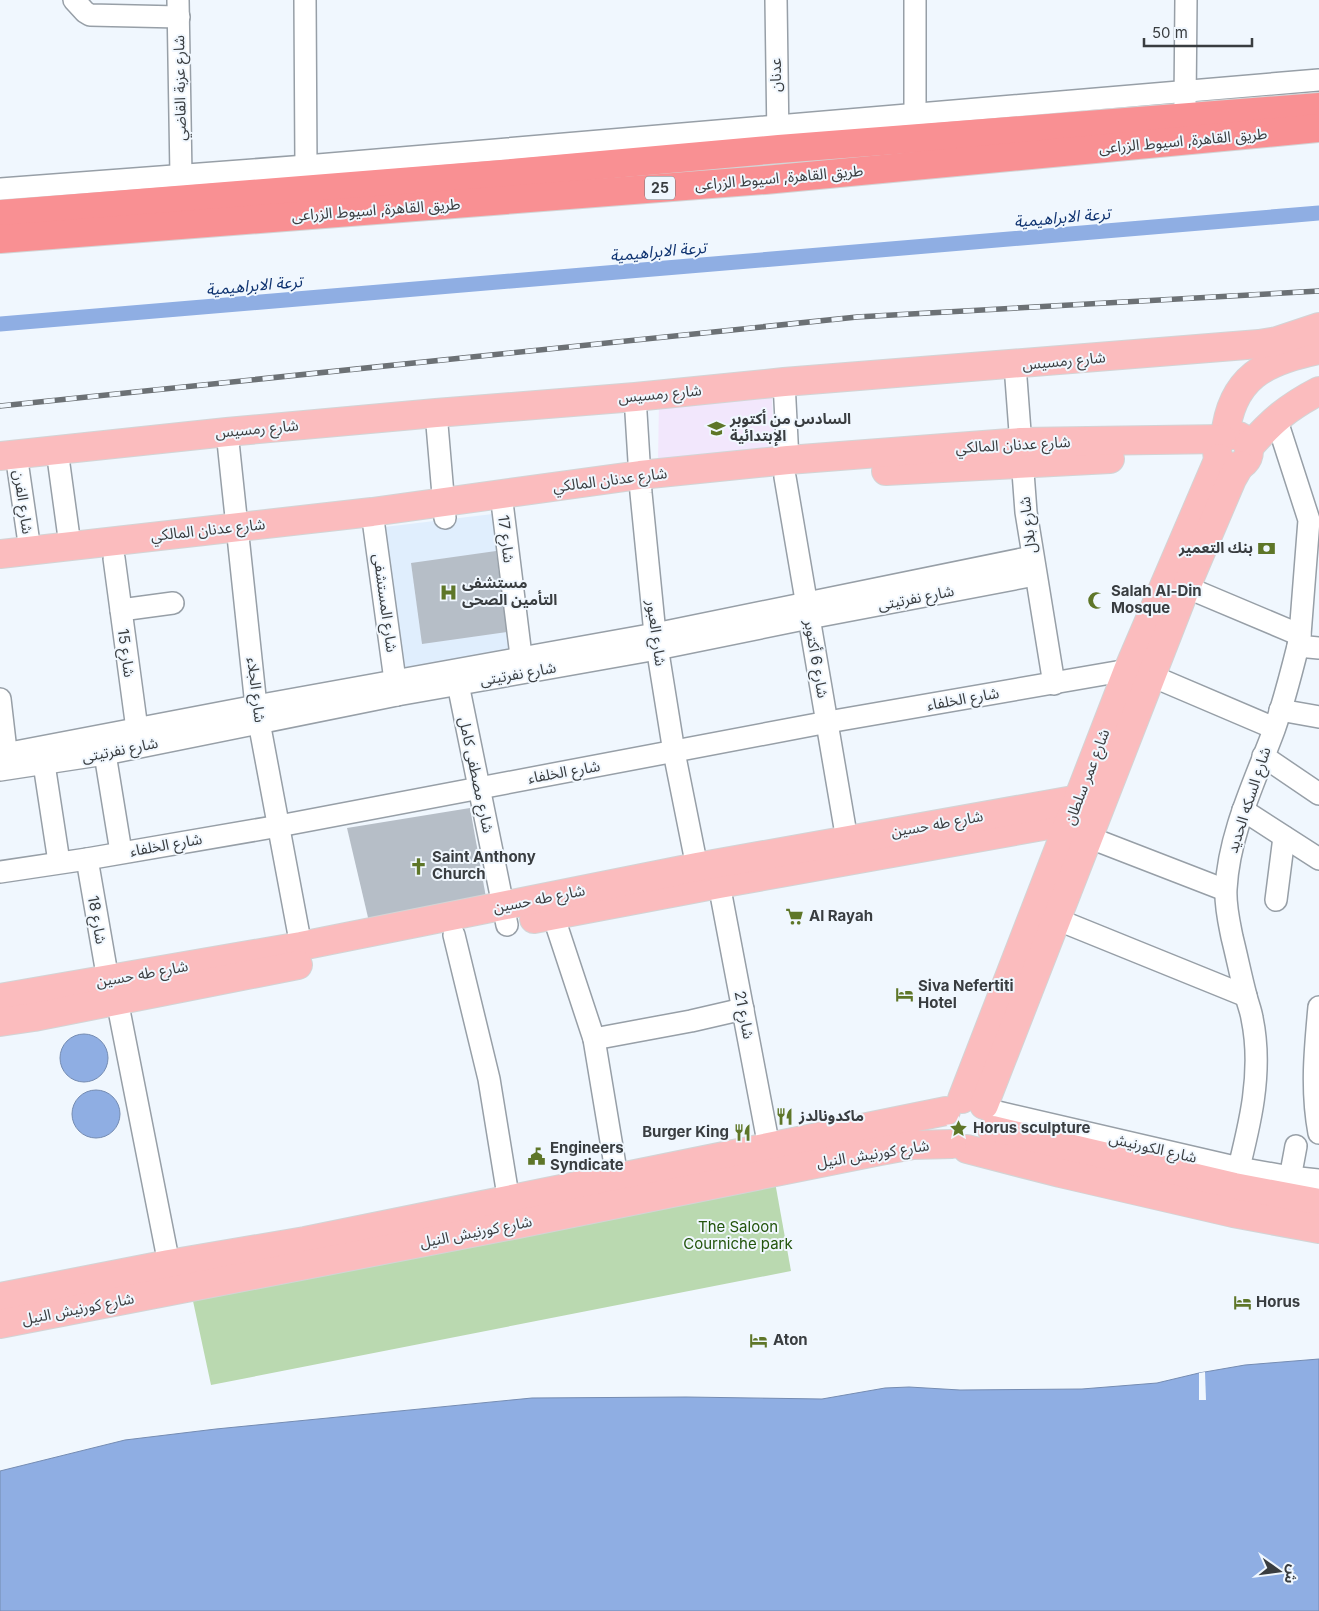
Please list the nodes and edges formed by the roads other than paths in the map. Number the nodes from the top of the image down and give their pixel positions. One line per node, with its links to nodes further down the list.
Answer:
1 (74, 0): 6 (street)
2 (305, 0): 14 (street)
3 (776, 0): 13 (street, عدنان)
4 (915, 0): 10 (street)
5 (1186, 0): 8 (street)
6 (178, 9): 15 (street, شارع عزبة القاضي)
7 (1319, 80): 8 (street, طريق القاهرة, اسيوط الزراعى)
8 (1185, 91): 10 (street, طريق القاهرة, اسيوط الزراعى); 11 (street)
9 (1319, 107): 11 (highway, طريق القاهرة, اسيوط الزراعى / 25)
10 (915, 114): 13 (street, طريق القاهرة, اسيوط الزراعى)
11 (1184, 118): 13 (highway, طريق القاهرة, اسيوط الزراعى / 25)
12 (1319, 128): 16 (highway, طريق القاهرة, اسيوط الزراعى / 25)
13 (773, 142): 14 (street, طريق القاهرة, اسيوط الزراعى); 16 (highway); 18 (highway, طريق القاهرة, اسيوط الزراعى / 25)
14 (306, 166): 15 (street, طريق القاهرة, اسيوط الزراعى)
15 (181, 176): 17 (street, طريق القاهرة, اسيوط الزراعى)
16 (765, 180): 19 (highway, طريق القاهرة, اسيوط الزراعى / 25)
17 (0, 189)
18 (0, 214)
19 (0, 239)
20 (1319, 327): 22 (main road, شارع رمسيس)
21 (1319, 350): 22 (main road)
22 (1263, 355): 23 (main road, شارع رمسيس); 31 (main road)
23 (1015, 365): 24 (main road, شارع رمسيس); 32 (street, شارع بلال)
24 (784, 382): 26 (main road, شارع رمسيس); 34 (street, شارع 6 أكتوبر)
25 (1319, 391): 28 (main road)
26 (635, 397): 27 (main road, شارع رمسيس); 35 (street, شارع العبور)
27 (436, 413): 29 (main road, شارع رمسيس); 37 (street)
28 (1276, 418): 31 (main road); 47 (street, شارع السكه الحديد)
29 (227, 432): 30 (main road, شارع رمسيس); 39 (street, شارع الجلاء)
30 (57, 450): 33 (main road, شارع رمسيس); 40 (street)
31 (1228, 450): 32 (main road, شارع عدنان المالكي); 46 (main road, شارع عمر سلطان); 55 (main road, شارع عمر سلطان)
32 (1022, 452): 34 (main road, شارع عدنان المالكي); 44 (street, شارع بلال)
33 (8, 455): 41 (street, شارع الفرن)
34 (787, 469): 35 (main road, شارع عدنان المالكي); 50 (street, شارع 6 أكتوبر)
35 (640, 484): 36 (main road, شارع عدنان المالكي); 52 (street, شارع العبور)
36 (502, 502): 37 (main road, شارع عدنان المالكي); 54 (street, شارع 17)
37 (445, 510): 38 (main road, شارع عدنان المالكي)
38 (374, 519): 39 (main road, شارع عدنان المالكي); 58 (street, شارع المستشفى)
39 (239, 536): 40 (main road, شارع عدنان المالكي); 43 (main road, شارع عدنان المالكي); 60 (street, شارع الجلاء)
40 (70, 545): 41 (main road, شارع عدنان المالكي)
41 (30, 550): 42 (main road, شارع عدنان المالكي)
42 (0, 554)
43 (114, 558): 45 (main road, شارع عدنان المالكي); 49 (street, شارع 15)
44 (1034, 566): 50 (street, شارع نفرتيتى); 57 (street, شارع بلال)
45 (0, 571)
46 (1186, 587): 51 (street); 55 (main road, شارع عمر سلطان)
47 (1311, 602): 51 (street, شارع السكه الحديد)
48 (173, 603): 49 (street)
49 (121, 610): 64 (street, شارع 15)
50 (808, 610): 52 (street, شارع نفرتيتى); 63 (street, شارع 6 أكتوبر)
51 (1299, 640): 53 (street); 62 (street, شارع السكه الحديد)
52 (656, 642): 54 (street, شارع نفرتيتى); 65 (street, شارع العبور)
53 (1319, 648)
54 (522, 666): 56 (street, شارع نفرتيتى); 58 (street, شارع نفرتيتى)
55 (1140, 673): 57 (street, شارع الخلفاء); 62 (street); 73 (main road, شارع عمر سلطان); 73 (main road, شارع عمر سلطان)
56 (458, 684): 58 (street, شارع نفرتيتى); 70 (street, شارع مصطفى كامل)
57 (1054, 684): 63 (street, شارع الخلفاء)
58 (396, 688): 60 (street, شارع نفرتيتى)
59 (0, 698): 68 (street)
60 (258, 714): 64 (street, شارع نفرتيتى); 74 (street, شارع الجلاء)
61 (1319, 717): 62 (street)
62 (1277, 719): 67 (street, شارع السكه الحديد)
63 (828, 722): 65 (street, شارع الخلفاء); 76 (street, شارع 6 أكتوبر)
64 (138, 738): 66 (street, شارع نفرتيتى); 68 (street, شارع نفرتيتى)
65 (674, 752): 70 (street, شارع الخلفاء); 81 (street, شارع العبور)
66 (105, 754): 69 (street, شارع نفرتيتى); 77 (street)
67 (1263, 756): 71 (street); 72 (street, شارع السكه الحديد)
68 (4, 762): 69 (street, شارع نفرتيتى)
69 (44, 764): 80 (street)
70 (479, 788): 74 (street, شارع الخلفاء); 86 (street, شارع مصطفى كامل)
71 (1319, 794)
72 (1243, 810): 75 (street); 84 (street, شارع السكه الحديد)
73 (1067, 817): 76 (main road, شارع طه حسين); 83 (main road, شارع طه حسين); 84 (street); 88 (main road, شارع عمر سلطان); 100 (main road, شارع عمر سلطان)
74 (279, 826): 77 (street, شارع الخلفاء); 90 (street, شارع الجلاء)
75 (1284, 837): 79 (street); 85 (street)
76 (847, 840): 81 (main road, شارع طه حسين)
77 (121, 852): 78 (street, شارع الخلفاء)
78 (87, 859): 80 (street, شارع الخلفاء); 91 (street, شارع 18)
79 (1319, 859)
80 (59, 862): 82 (street, شارع الخلفاء)
81 (697, 867): 86 (main road, شارع طه حسين)
82 (0, 872)
83 (719, 884): 87 (main road, شارع طه حسين); 95 (street, شارع 21)
84 (1225, 890): 92 (street, شارع السكه الحديد)
85 (1276, 900)
86 (505, 915): 87 (main road, شارع طه حسين); 89 (main road, شارع طه حسين); 90 (main road, شارع طه حسين)
87 (553, 915): 97 (street)
88 (1056, 919): 92 (street); 100 (main road, شارع عمر سلطان)
89 (454, 935): 91 (main road, شارع طه حسين); 110 (street)
90 (301, 946): 91 (main road, شارع طه حسين)
91 (112, 990): 93 (main road, شارع طه حسين); 96 (main road, شارع طه حسين); 112 (street, شارع 18)
92 (1246, 996): 106 (street, شارع السكه الحديد)
93 (0, 998)
94 (1319, 1007): 98 (street)
95 (743, 1009): 97 (street); 104 (street, شارع 21)
96 (0, 1022)
97 (594, 1039): 105 (street)
98 (1317, 1053): 99 (street)
99 (1316, 1093): 101 (street)
100 (975, 1111): 102 (main road); 102 (main road); 104 (main road, شارع كورنيش النيل); 106 (main road, شارع كورنيش النيل)
101 (1319, 1133)
102 (960, 1146): 110 (main road, شارع كورنيش النيل); 111 (main road, شارع كورنيش النيل)
103 (1296, 1146): 108 (street)
104 (769, 1147): 105 (main road, شارع كورنيش النيل)
105 (617, 1177): 110 (main road, شارع كورنيش النيل)
106 (1237, 1177): 108 (main road, شارع كورنيش النيل)
107 (1319, 1180): 108 (street)
108 (1289, 1187): 109 (main road, شارع كورنيش النيل)
109 (1319, 1203)
110 (511, 1212): 112 (main road, شارع كورنيش النيل); 114 (main road, شارع كورنيش النيل)
111 (1319, 1229)
112 (169, 1264): 113 (main road, شارع كورنيش النيل)
113 (0, 1297)
114 (0, 1324)

